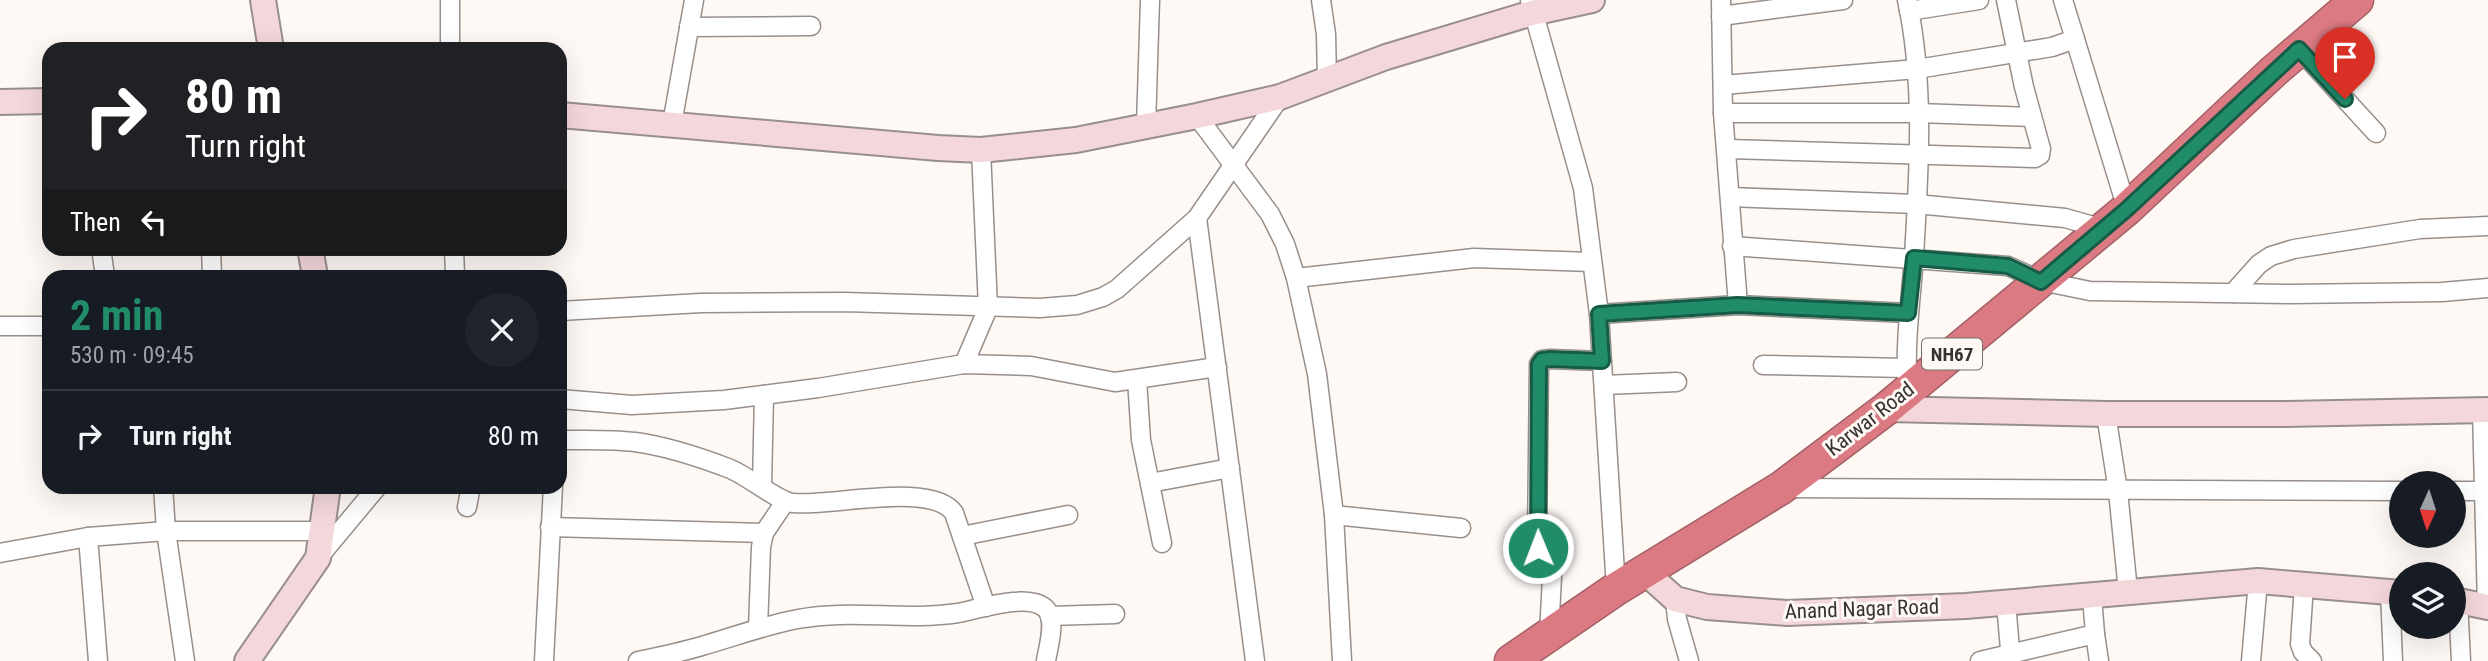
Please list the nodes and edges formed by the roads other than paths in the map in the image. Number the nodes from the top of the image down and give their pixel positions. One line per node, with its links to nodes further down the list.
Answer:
1 (263, 0): 18 (street)
2 (450, 0): 19 (street)
3 (694, 0): 16 (street)
4 (1150, 0): 34 (street)
5 (1321, 0): 23 (street)
6 (1592, 0): 13 (street)
7 (1843, 0): 14 (street)
8 (1979, 0): 12 (street)
9 (2006, 0): 21 (street)
10 (2063, 0): 17 (street)
11 (2357, 0): 20 (highway, Karwar Road / NH67)
12 (1908, 5): 22 (street)
13 (1531, 6): 23 (street); 47 (street)
14 (1721, 8): 24 (street)
15 (811, 26): 16 (street)
16 (689, 27): 33 (street)
17 (2075, 39): 21 (street); 43 (street)
18 (270, 42)
19 (450, 42)
20 (2299, 49): 35 (street); 43 (highway, Karwar Road / NH67)
21 (2017, 53): 22 (street); 32 (street)
22 (1917, 69): 24 (street); 29 (street)
23 (1327, 80): 25 (street)
24 (1723, 85): 28 (street)
25 (1280, 97): 31 (street); 39 (street)
26 (42, 101): 27 (street)
27 (0, 102)
28 (1723, 113): 29 (street); 36 (street)
29 (1918, 113): 32 (street); 38 (street)
30 (567, 116): 33 (street)
31 (1197, 116): 34 (street); 39 (street)
32 (2032, 117): 38 (street)
33 (673, 124): 37 (street)
34 (1146, 126): 37 (street)
35 (2376, 133)
36 (1728, 149): 38 (street); 40 (street)
37 (981, 150): 53 (street)
38 (1918, 156): 41 (street)
39 (1233, 166): 42 (street); 48 (street)
40 (1730, 197): 41 (street); 45 (street)
41 (1916, 204): 43 (street); 46 (street)
42 (1197, 218): 53 (street); 62 (street)
43 (2115, 219): 49 (highway, Karwar Road / NH67)
44 (2488, 226): 51 (street)
45 (1732, 246): 46 (street); 52 (street)
46 (1914, 258): 49 (street); 55 (street)
47 (1592, 262): 48 (street); 56 (street)
48 (1296, 278): 88 (street)
49 (2041, 282): 51 (street); 66 (highway, Karwar Road / NH67)
50 (2488, 288): 51 (street)
51 (2233, 293)
52 (1738, 305): 55 (street); 56 (street)
53 (988, 308): 54 (street); 60 (street)
54 (567, 312)
55 (1908, 313): 66 (street)
56 (1599, 314): 59 (street)
57 (0, 326): 58 (street)
58 (42, 326)
59 (1602, 361): 65 (street); 116 (street)
60 (964, 364): 63 (street); 67 (street)
61 (1763, 365): 66 (street)
62 (1217, 367): 63 (street); 72 (street)
63 (1138, 379): 73 (street)
64 (1677, 382): 65 (street)
65 (1604, 385): 103 (street)
66 (1900, 389): 70 (street); 75 (highway, Karwar Road / NH67)
67 (764, 395): 68 (street); 74 (street)
68 (567, 400)
69 (2485, 410): 70 (street); 79 (street)
70 (2106, 414): 76 (street)
71 (567, 440): 74 (street)
72 (1230, 468): 73 (street); 127 (street)
73 (1150, 483): 96 (street)
74 (762, 485): 85 (street)
75 (1781, 488): 76 (street); 100 (highway, Karwar Road / NH67)
76 (2118, 491): 77 (street); 104 (street)
77 (2389, 491)
78 (2466, 491): 79 (street)
79 (2486, 491): 99 (street)
80 (164, 494): 91 (street)
81 (327, 494): 92 (street)
82 (371, 494): 98 (street)
83 (469, 494): 86 (street)
84 (552, 494): 89 (street)
85 (785, 502): 93 (street); 94 (street)
86 (467, 506)
87 (1068, 515): 94 (street)
88 (1334, 515): 90 (street); 128 (street)
89 (550, 527): 93 (street); 124 (street)
90 (1461, 528)
91 (166, 531): 92 (street); 95 (street); 122 (street)
92 (323, 531): 98 (street)
93 (764, 533): 114 (street)
94 (962, 536): 110 (street)
95 (88, 537): 97 (street); 121 (street)
96 (1162, 543)
97 (0, 554)
98 (318, 558): 123 (street)
99 (2487, 566): 111 (street)
100 (1644, 572): 103 (highway, Karwar Road / NH67); 107 (street)
101 (2258, 581): 102 (street, Anand Nagar Road); 104 (street, Anand Nagar Road); 133 (street)
102 (2304, 585): 105 (street, Anand Nagar Road); 134 (street)
103 (1616, 589): 116 (highway, Karwar Road / NH67)
104 (2128, 591): 106 (street, Anand Nagar Road)
105 (2389, 592)
106 (2092, 597): 108 (street, Anand Nagar Road); 115 (street)
107 (1675, 600): 108 (street, Anand Nagar Road); 130 (street)
108 (2006, 603): 120 (street)
109 (2466, 603): 111 (street)
110 (986, 607): 113 (street); 114 (street)
111 (2488, 607)
112 (1115, 614): 113 (street)
113 (1050, 616): 126 (street)
114 (758, 628): 119 (street)
115 (2095, 634): 120 (street); 132 (street)
116 (1549, 635): 129 (highway, Karwar Road / NH67)
117 (2394, 639): 135 (street)
118 (2459, 639): 136 (street)
119 (706, 653): 125 (street)
120 (2010, 657): 131 (street)
121 (98, 661)
122 (186, 661)
123 (247, 661)
124 (544, 661)
125 (638, 661)
126 (1046, 661)
127 (1255, 661)
128 (1342, 661)
129 (1511, 661)
130 (1689, 661)
131 (1980, 661)
132 (2099, 661)
133 (2251, 661)
134 (2312, 661)
135 (2393, 661)
136 (2461, 661)

